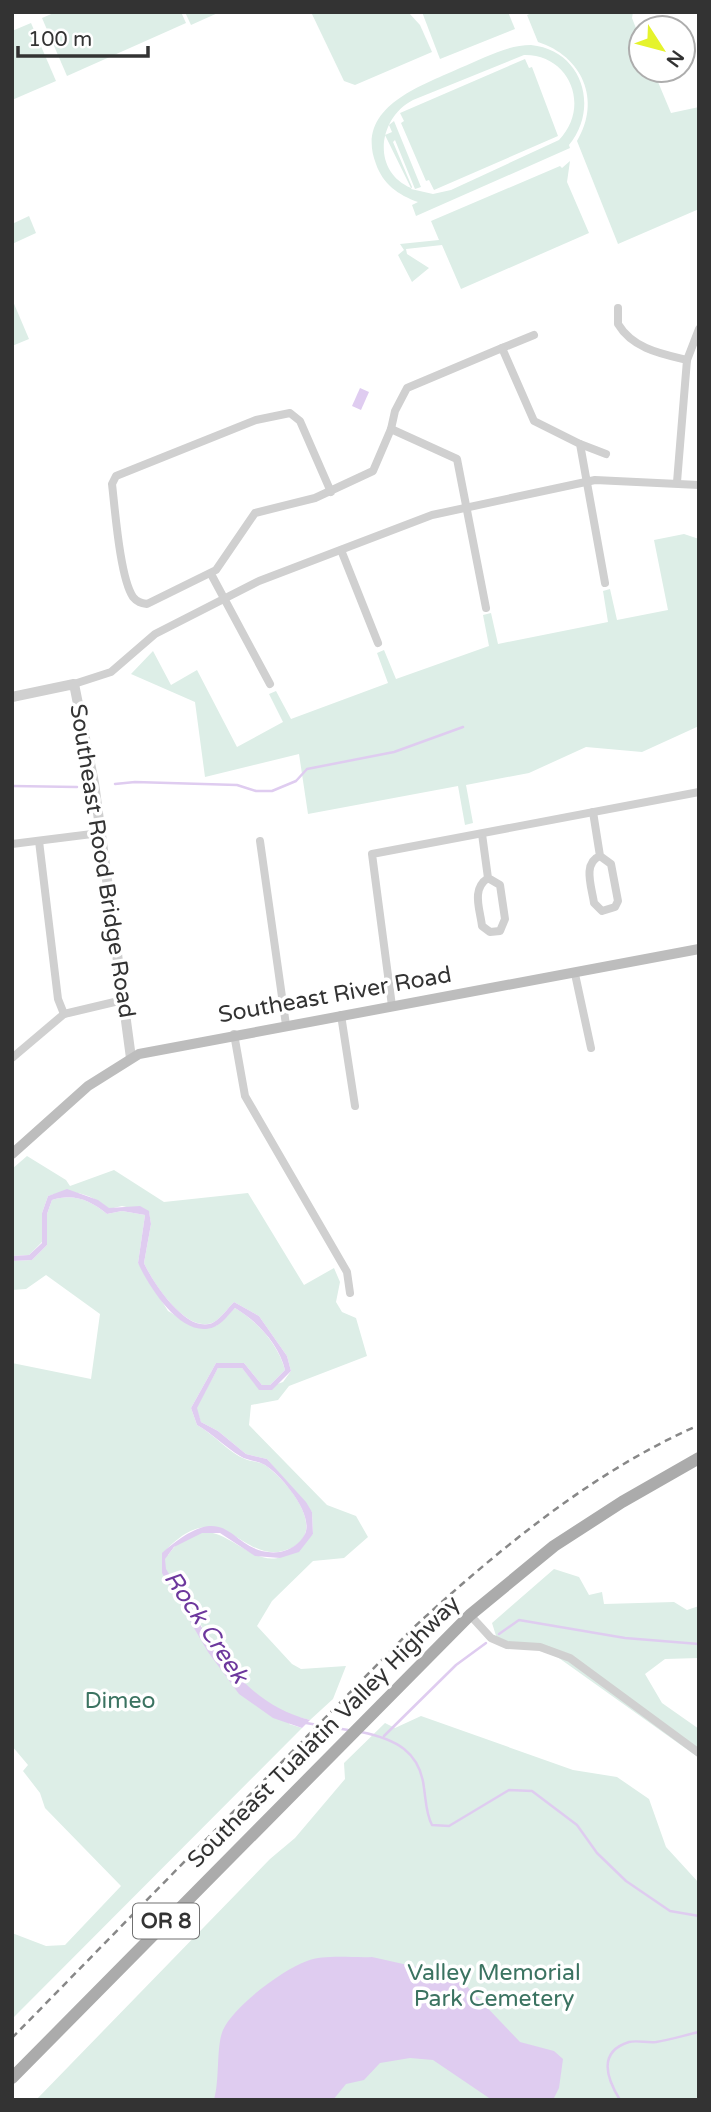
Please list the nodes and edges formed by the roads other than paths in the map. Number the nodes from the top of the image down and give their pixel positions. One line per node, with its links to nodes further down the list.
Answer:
1 (618, 308): 5 (street)
2 (699, 329): 5 (street)
3 (534, 335): 4 (street)
4 (502, 348): 6 (street); 7 (street)
5 (687, 360): 10 (street)
6 (391, 429): 12 (street); 13 (street)
7 (580, 444): 8 (street); 9 (street)
8 (606, 454)
9 (586, 482): 10 (street); 13 (street); 16 (street)
10 (677, 482): 11 (street)
11 (699, 485)
12 (331, 492): 15 (street); 15 (street)
13 (465, 506): 14 (street); 18 (street)
14 (341, 550): 17 (street); 19 (street)
15 (211, 574): 17 (street)
16 (606, 583)
17 (223, 598): 20 (street); 21 (street)
18 (486, 608)
19 (378, 643)
20 (74, 684): 22 (street, Southeast Rood Bridge Road); 25 (street, Southeast Rood Bridge Road)
21 (270, 684)
22 (12, 696)
23 (699, 792): 24 (street)
24 (593, 812): 26 (street); 30 (street)
25 (100, 833): 27 (street); 34 (street, Southeast Rood Bridge Road)
26 (482, 834): 31 (street); 35 (street)
27 (39, 841): 29 (street); 36 (street)
28 (260, 841): 38 (street)
29 (12, 844)
30 (600, 856): 30 (street)
31 (488, 878): 31 (street)
32 (699, 949): 33 (main road, Southeast River Road)
33 (575, 974): 35 (main road, Southeast River Road); 40 (street)
34 (123, 1000): 36 (street); 42 (street, Southeast Rood Bridge Road)
35 (392, 1006): 37 (main road, Southeast River Road)
36 (64, 1014): 41 (street)
37 (341, 1015): 38 (main road, Southeast River Road); 43 (street)
38 (285, 1025): 39 (main road, Southeast River Road)
39 (234, 1034): 42 (main road, Southeast River Road); 45 (street)
40 (591, 1048)
41 (12, 1058)
42 (131, 1058): 44 (main road, Southeast River Road)
43 (355, 1106)
44 (12, 1154)
45 (350, 1293)
46 (699, 1458): 47 (main road, Southeast Tualatin Valley Highway / OR 8)
47 (470, 1615): 48 (street); 49 (main road, Southeast Tualatin Valley Highway / OR 8)
48 (699, 1753)
49 (12, 2078)

